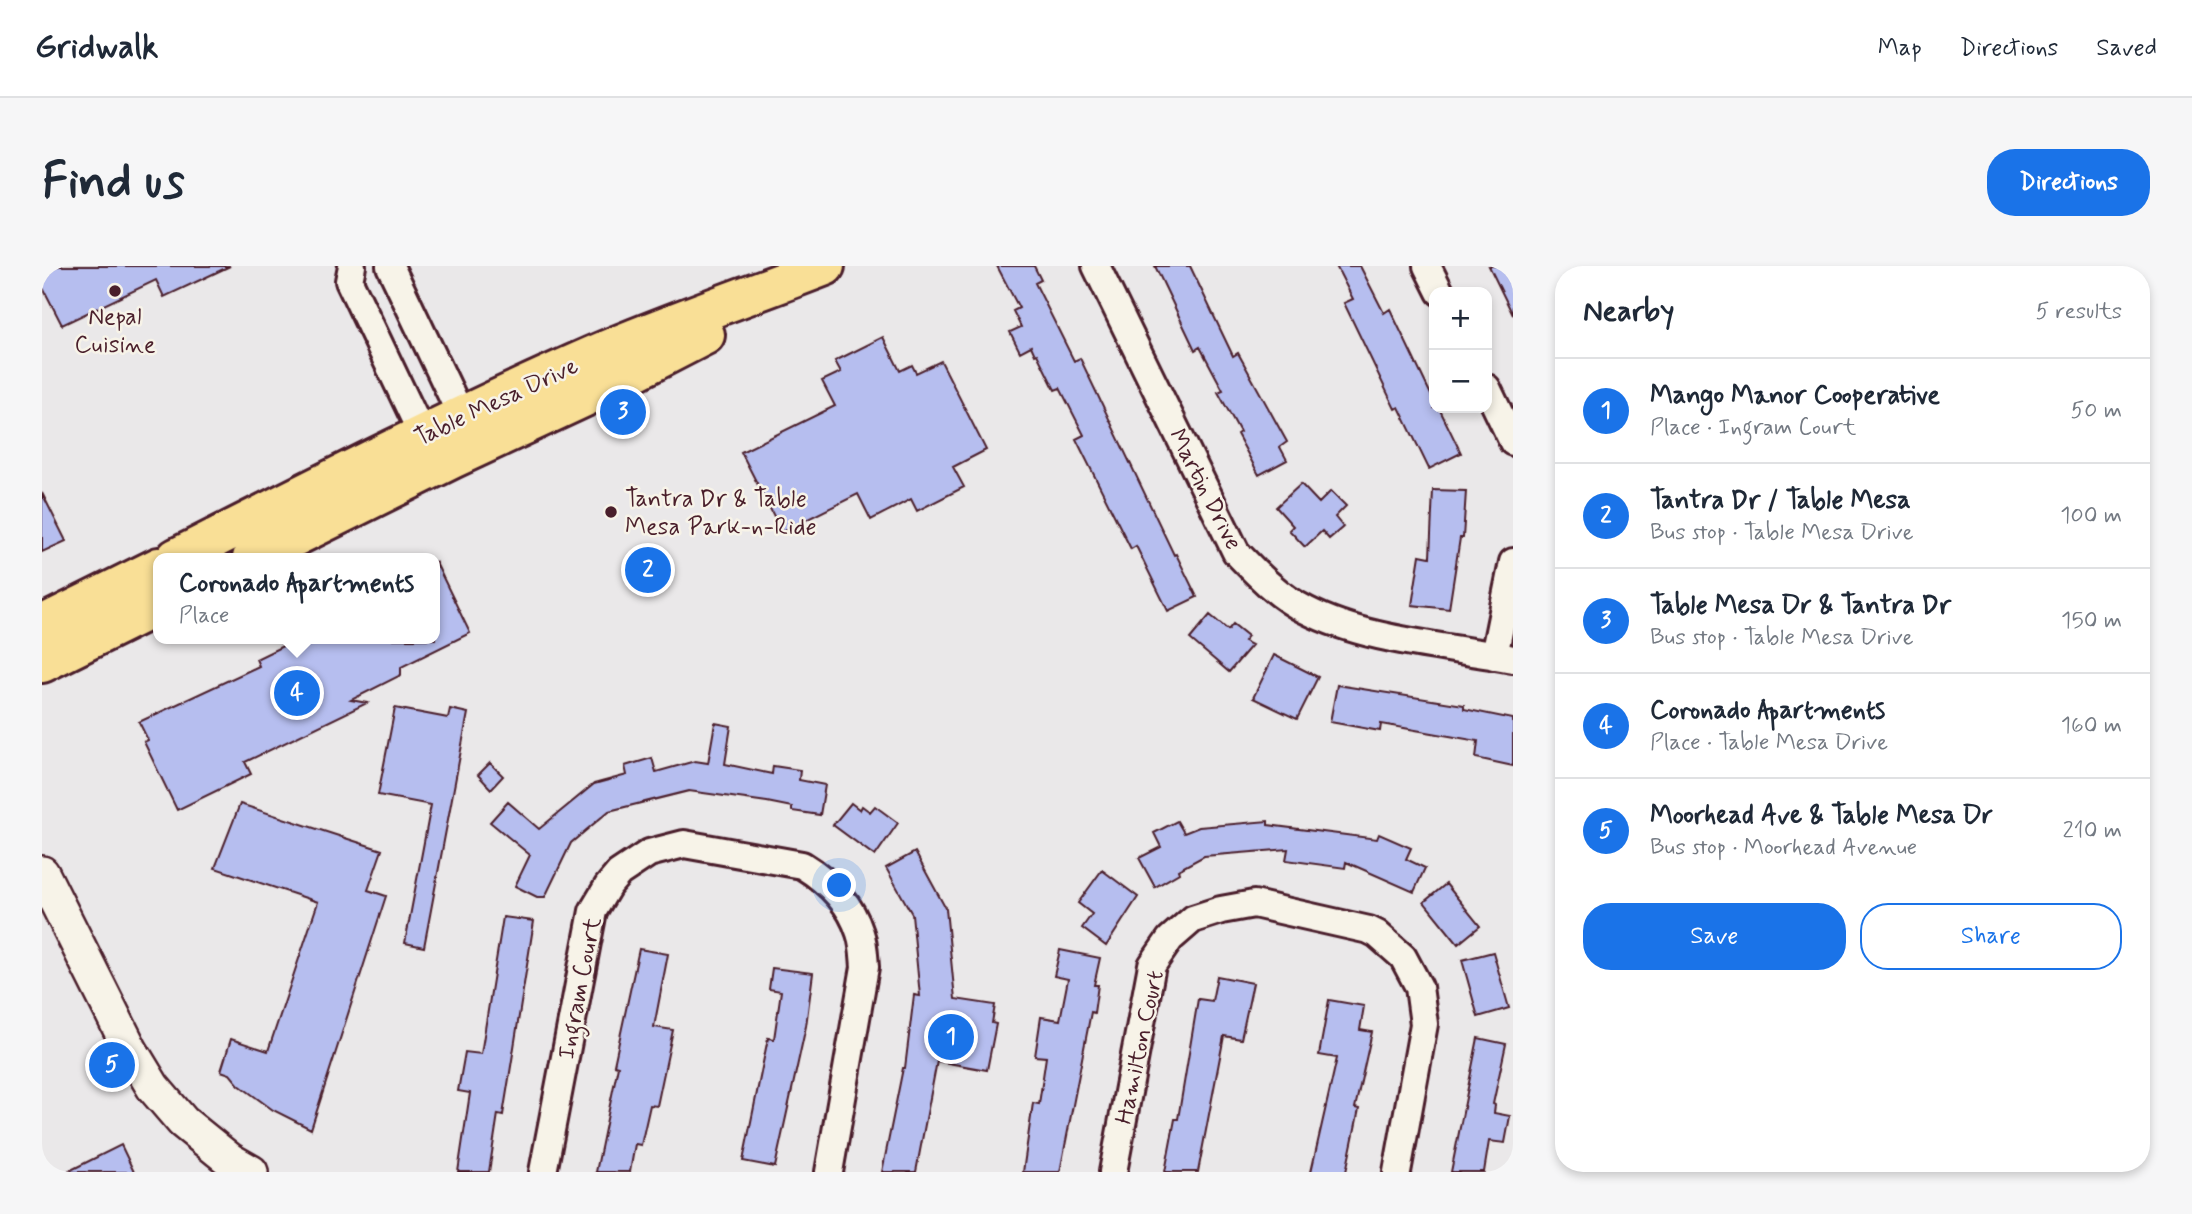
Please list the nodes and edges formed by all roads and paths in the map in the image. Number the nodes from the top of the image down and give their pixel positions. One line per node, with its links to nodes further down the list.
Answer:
1 (352, 266): 10 (street)
2 (390, 266): 9 (street)
3 (825, 266): 9 (highway, Table Mesa Drive)
4 (831, 266): 12 (highway, Table Mesa Drive)
5 (1096, 266): 19 (street, Martin Drive)
6 (1427, 266): 7 (street)
7 (1438, 287)
8 (1492, 398): 11 (street)
9 (461, 415): 10 (highway, Table Mesa Drive); 12 (street)
10 (422, 434): 12 (street); 13 (highway, Table Mesa Drive)
11 (1513, 442)
12 (454, 458): 14 (highway, Table Mesa Drive)
13 (186, 553)
14 (262, 553)
15 (1513, 562): 19 (street)
16 (153, 570): 18 (highway)
17 (153, 608): 20 (highway)
18 (42, 625)
19 (1504, 658)
20 (42, 663)
21 (42, 873): 22 (street)
22 (251, 1172)
23 (543, 1172): 24 (street, Ingram Court)
24 (829, 1172)
25 (1113, 1172): 26 (street, Hamilton Court)
26 (1397, 1172)

